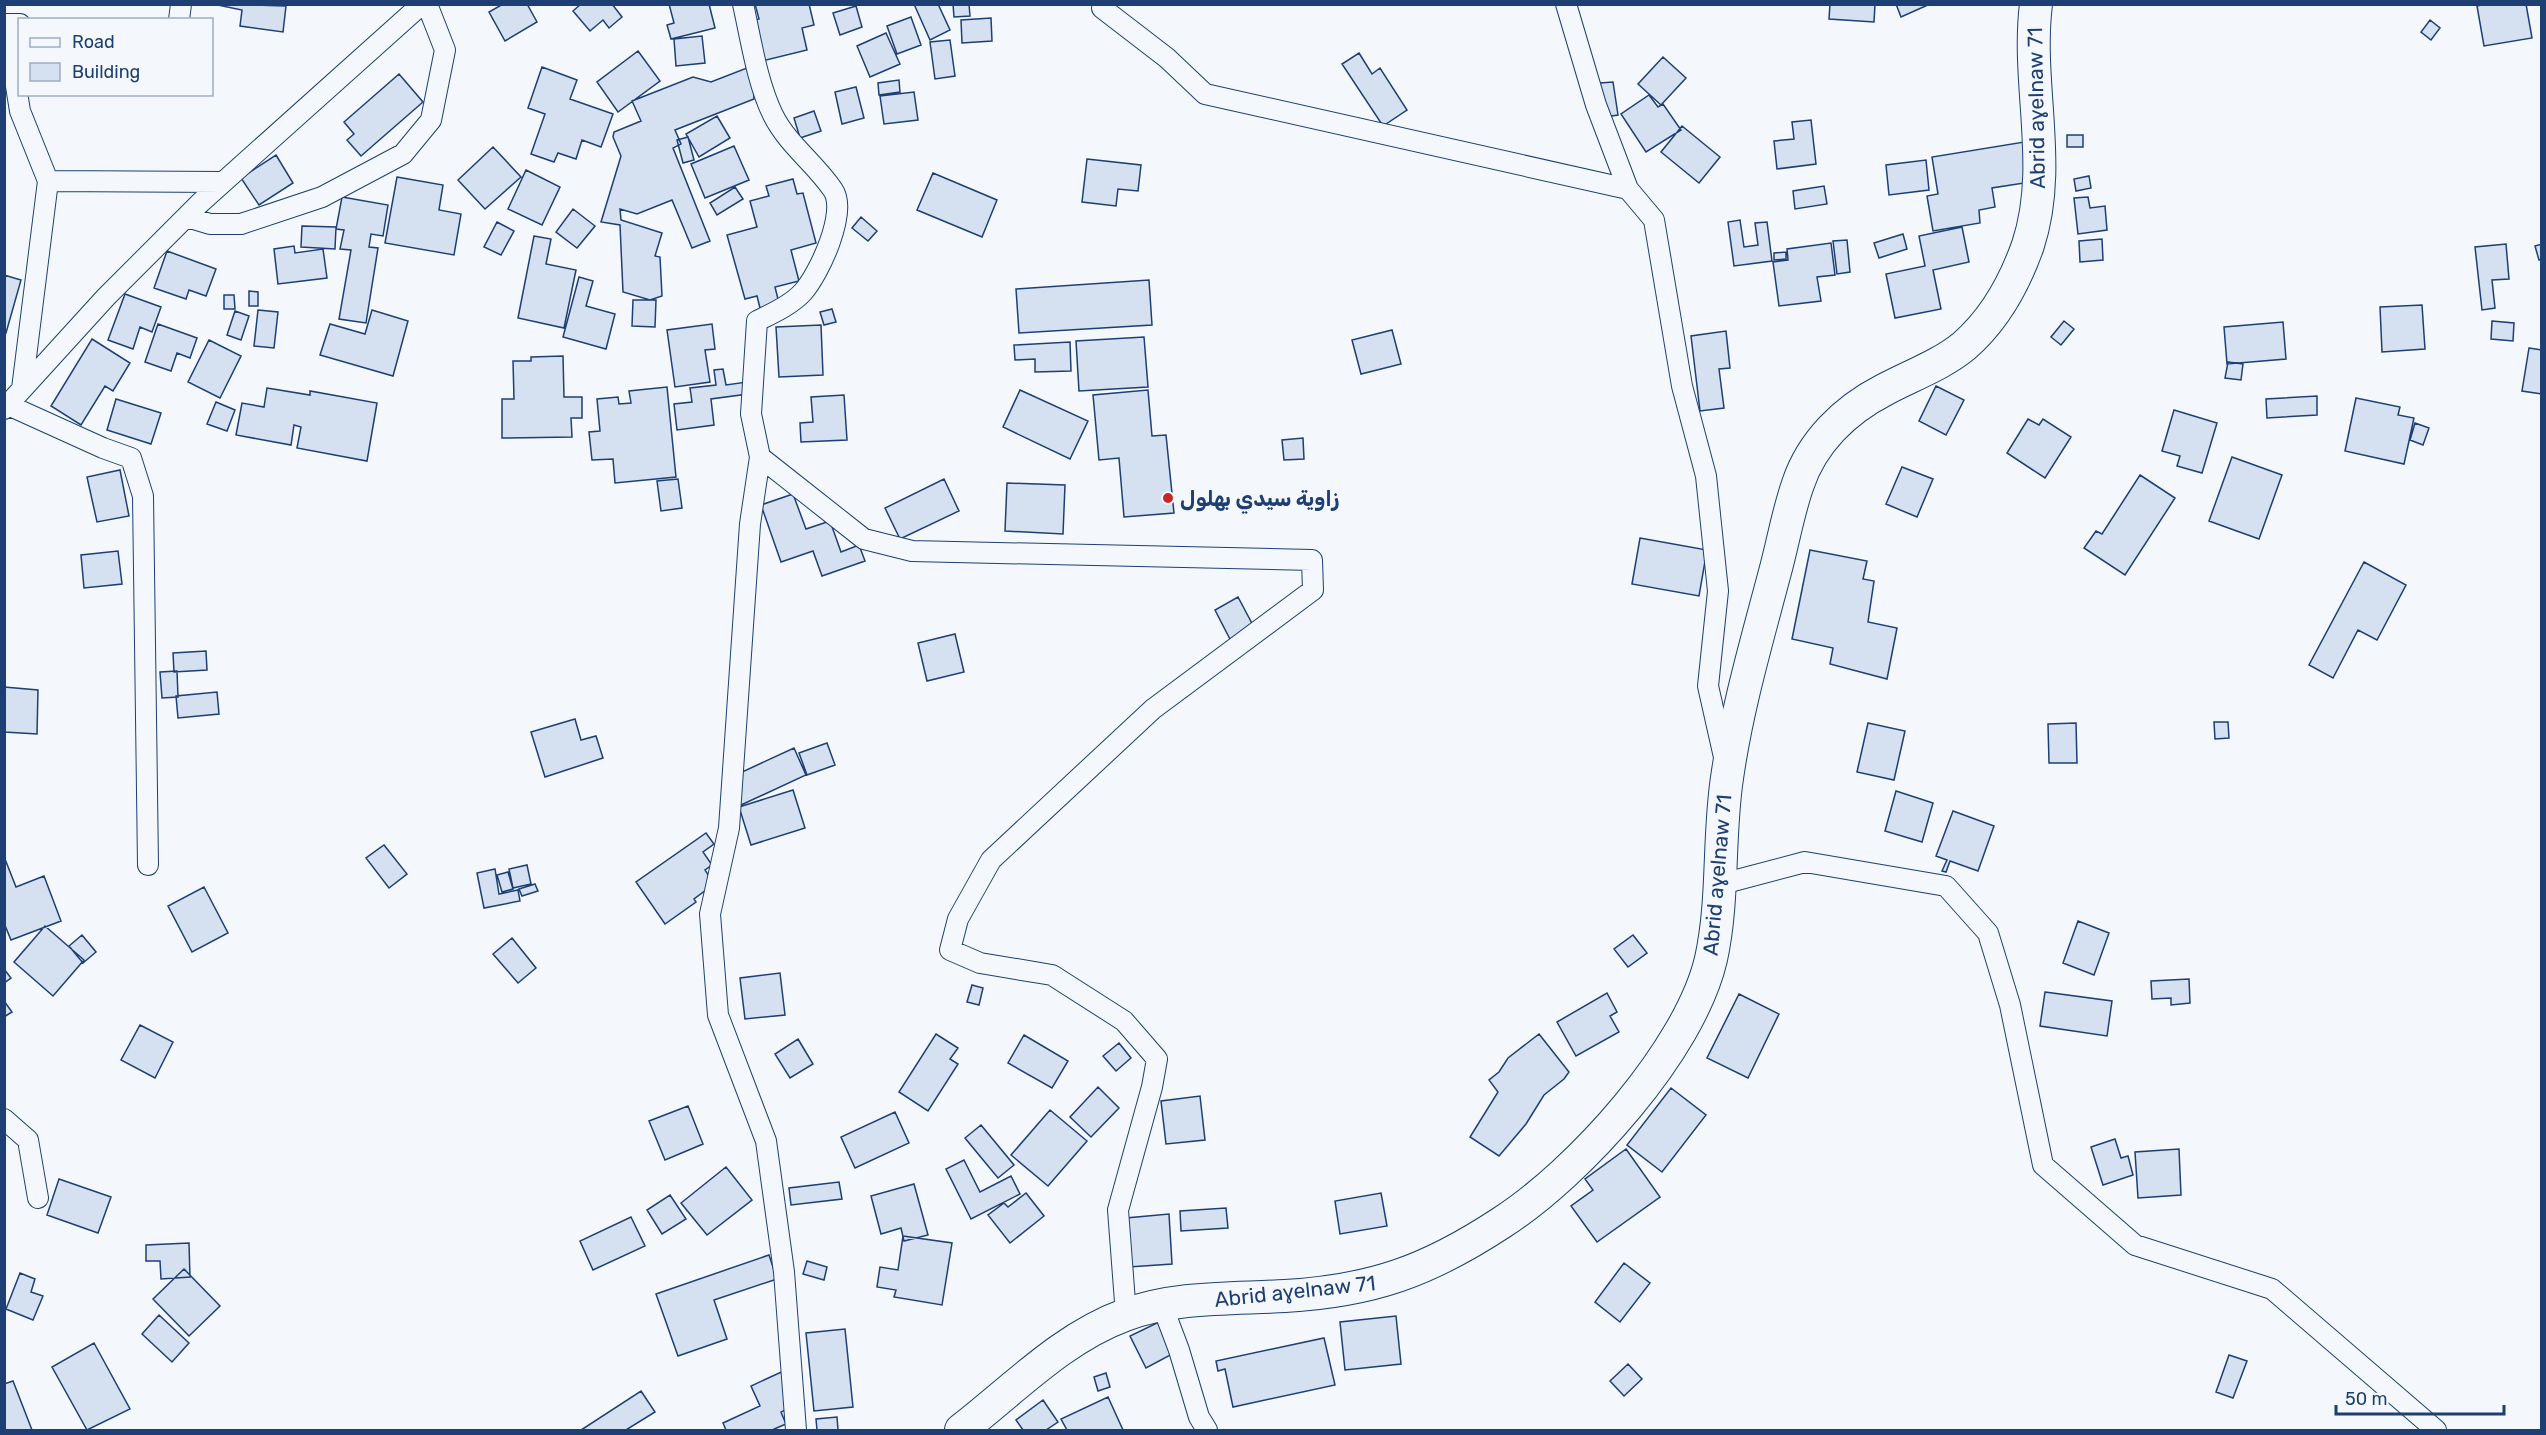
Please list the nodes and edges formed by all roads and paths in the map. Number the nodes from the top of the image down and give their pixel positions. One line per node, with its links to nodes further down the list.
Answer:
1 (422, 4): 11 (street)
2 (427, 4): 13 (street)
3 (743, 4): 16 (street)
4 (1566, 4): 12 (street)
5 (2036, 4): 17 (main road, Abrid aɣelnaw 71)
6 (1102, 8): 12 (street)
7 (10, 24): 8 (street)
8 (18, 94)
9 (18, 96): 10 (street)
10 (48, 181): 11 (street); 14 (street)
11 (223, 182): 13 (street)
12 (1628, 189): 17 (street)
13 (187, 216): 14 (street)
14 (22, 389): 15 (street)
15 (6, 407): 18 (street)
16 (760, 457): 23 (street); 24 (street)
17 (1728, 772): 19 (main road, Abrid aɣelnaw 71)
18 (148, 865)
19 (1718, 885): 22 (main road, Abrid aɣelnaw 71); 27 (street)
20 (4, 1119): 21 (street)
21 (38, 1198)
22 (1162, 1305): 23 (main road, Abrid aɣelnaw 71); 26 (street)
23 (1126, 1315): 25 (main road, Abrid aɣelnaw 71)
24 (796, 1431)
25 (961, 1431)
26 (1207, 1431)
27 (2436, 1431)

